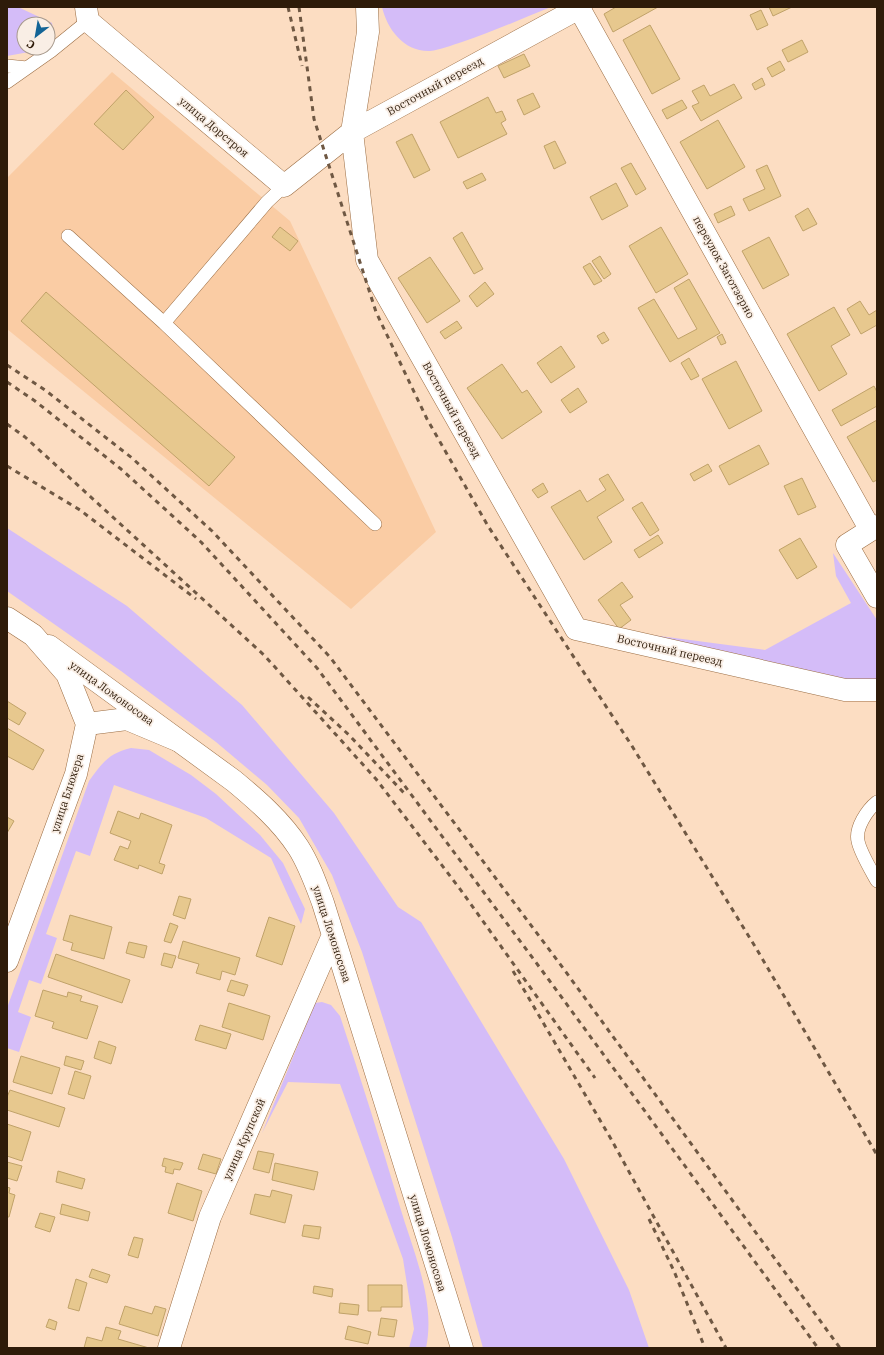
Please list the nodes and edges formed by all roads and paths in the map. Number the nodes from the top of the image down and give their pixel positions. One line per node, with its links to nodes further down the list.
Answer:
1 (367, 7): 7 (street)
2 (580, 7): 7 (street, Восточный переезд); 12 (street, переулок Заготзерно)
3 (87, 14): 5 (lane); 8 (street, улица Дорстроя)
4 (7, 66): 5 (lane)
5 (27, 68): 6 (lane)
6 (7, 82)
7 (352, 132): 8 (street); 16 (street, Восточный переезд)
8 (284, 186): 10 (lane)
9 (68, 236): 10 (lane)
10 (164, 323): 11 (lane)
11 (375, 524)
12 (874, 527): 13 (street, переулок Заготзерно)
13 (877, 596)
14 (7, 618): 15 (street)
15 (33, 635): 17 (street); 18 (street, улица Ломоносова)
16 (877, 690)
17 (87, 724): 18 (street); 22 (street, улица Блюхера)
18 (177, 740): 21 (street, улица Ломоносова)
19 (877, 802): 20 (lane)
20 (877, 881)
21 (333, 935): 23 (street, улица Ломоносова); 24 (street, улица Крупской)
22 (7, 961)
23 (455, 1327): 25 (street); 26 (street, улица Ломоносова)
24 (169, 1348)
25 (450, 1348)
26 (462, 1348)

